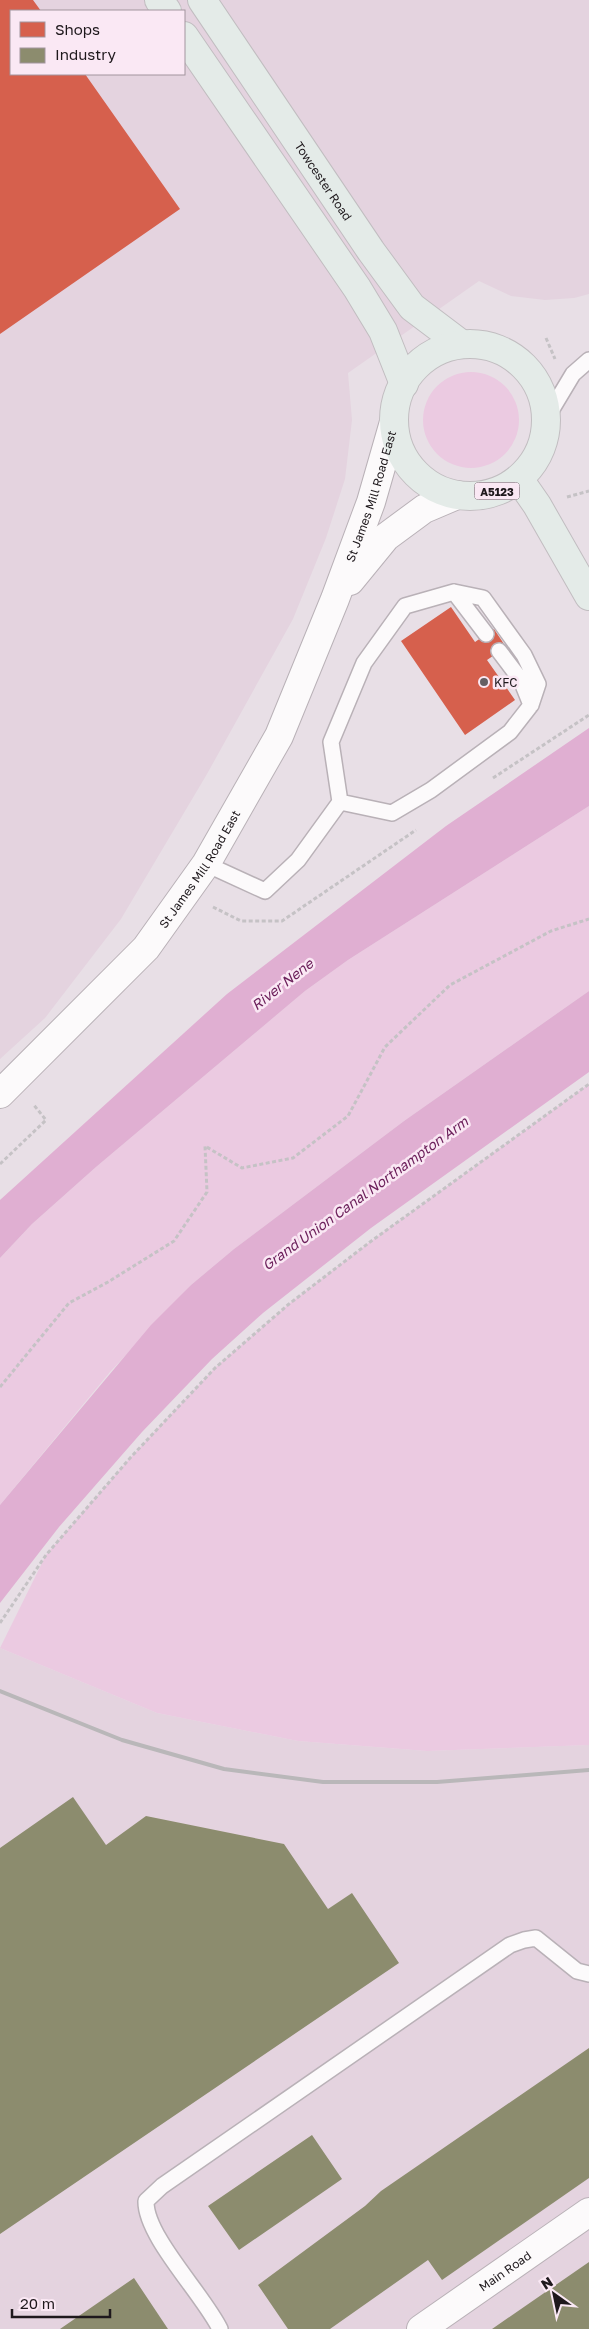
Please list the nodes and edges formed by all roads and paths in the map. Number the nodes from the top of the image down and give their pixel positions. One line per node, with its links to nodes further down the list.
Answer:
1 (202, 0): 3 (main road, Towcester Road)
2 (185, 37): 5 (main road)
3 (461, 344): 5 (main road, A5123); 6 (main road, A5123)
4 (589, 360): 6 (lane)
5 (404, 384): 7 (main road, A5123)
6 (546, 419): 8 (main road, A5123)
7 (394, 422): 9 (main road, A5123); 12 (street, St James Mill Road East)
8 (519, 479): 9 (main road, A5123); 10 (main road, A5123)
9 (457, 495): 12 (street, St James Mill Road East)
10 (586, 591)
11 (454, 592): 13 (lane); 15 (lane); 16 (lane)
12 (335, 600): 17 (street, St James Mill Road East)
13 (486, 634)
14 (499, 651): 15 (lane)
15 (531, 705): 16 (lane)
16 (340, 802): 17 (lane)
17 (206, 864): 20 (street, St James Mill Road East)
18 (589, 919): 23 (path)
19 (589, 1084): 24 (path)
20 (0, 1094)
21 (31, 1101): 22 (path)
22 (0, 1164)
23 (0, 1387)
24 (0, 1623)
25 (589, 1974): 27 (lane)
26 (589, 2212): 28 (street, Main Road)
27 (220, 2329)
28 (421, 2329)

